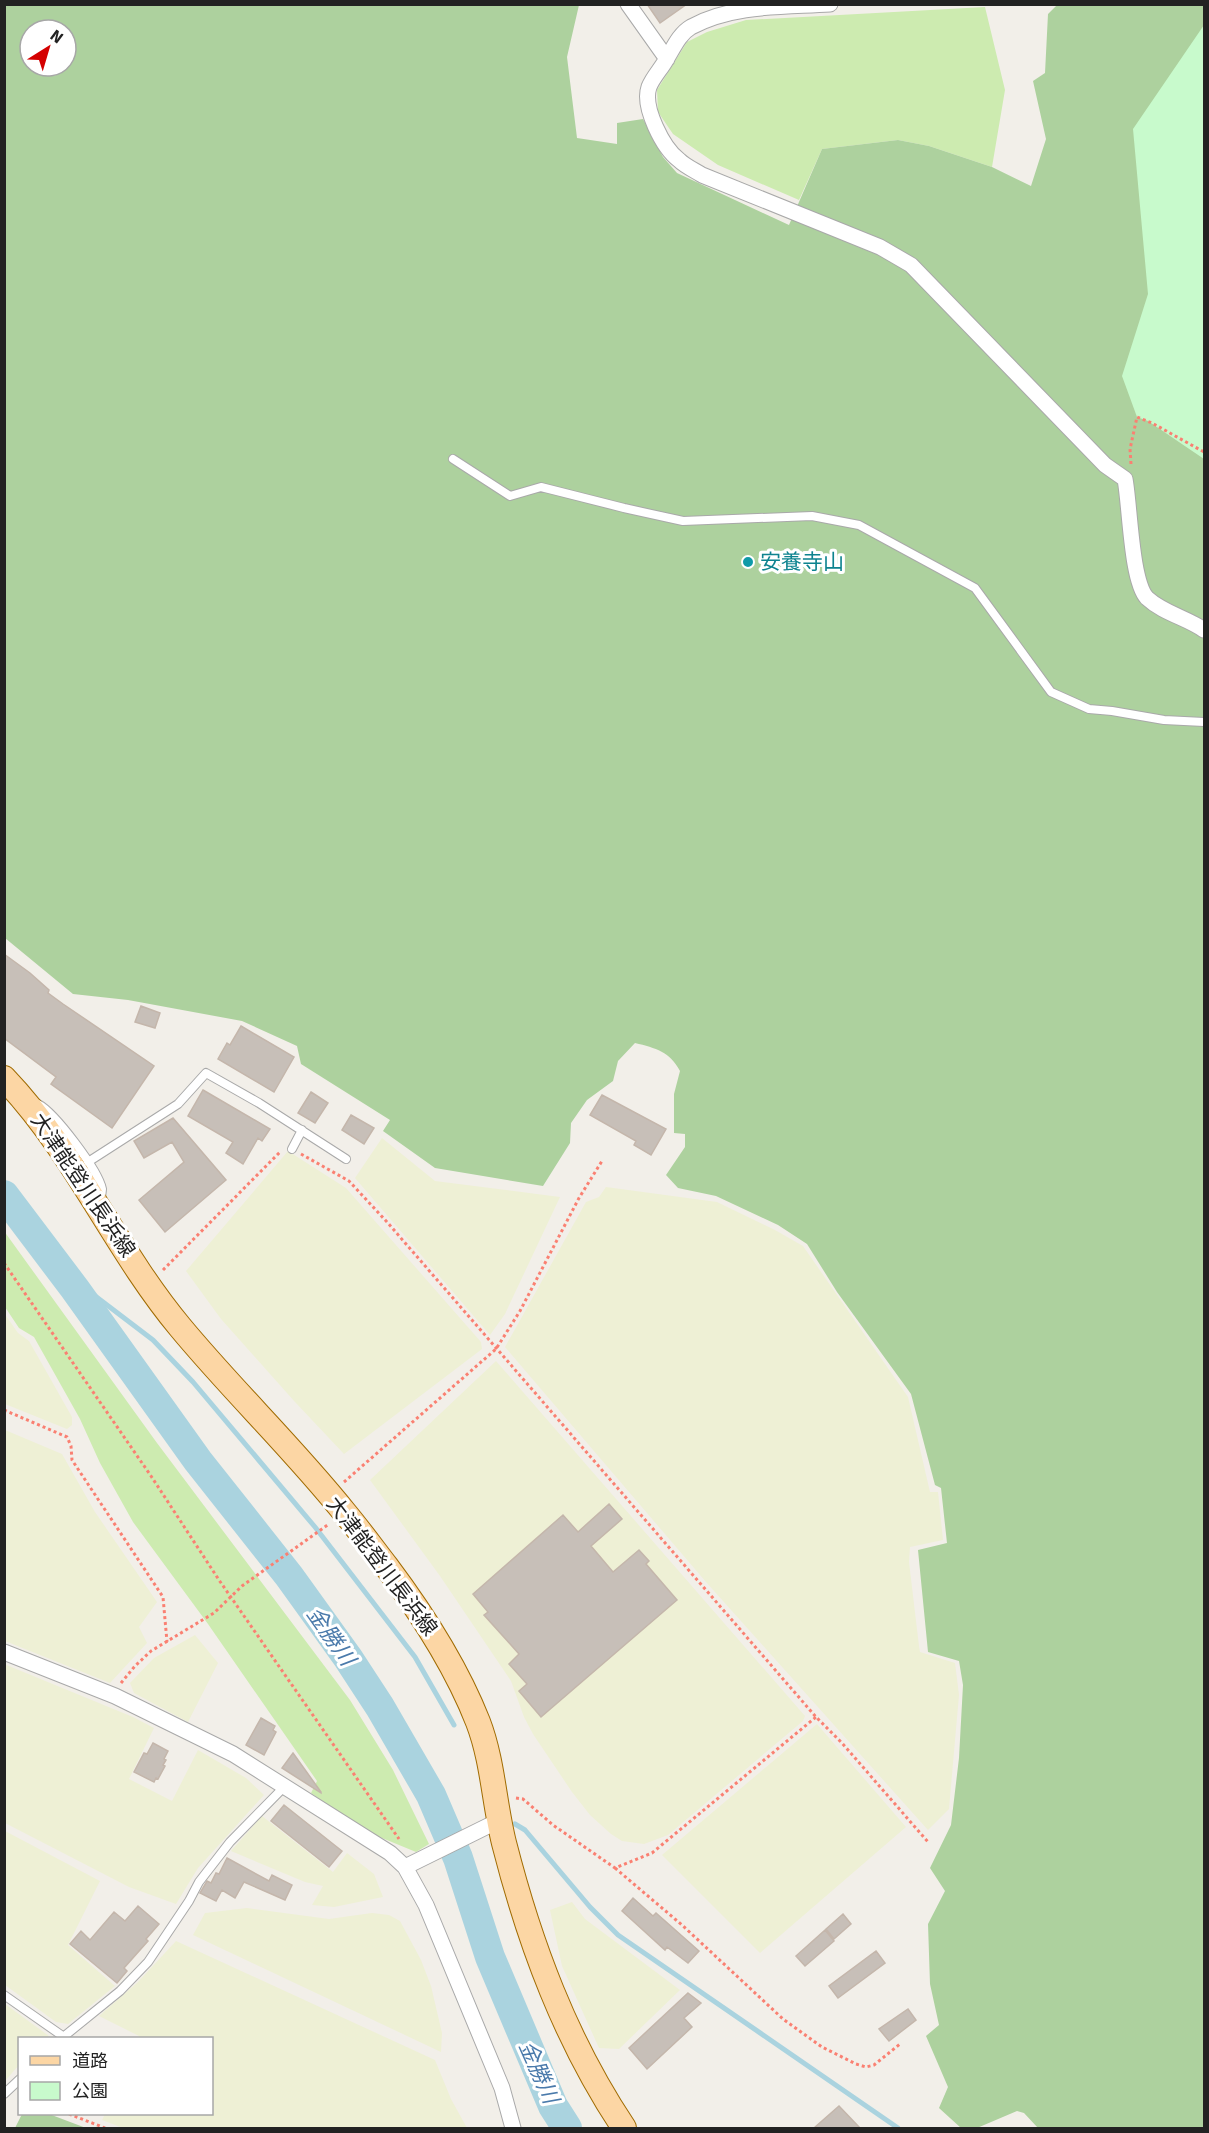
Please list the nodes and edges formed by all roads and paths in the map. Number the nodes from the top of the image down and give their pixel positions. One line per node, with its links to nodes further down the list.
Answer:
1 (628, 4): 3 (street)
2 (830, 4): 3 (street)
3 (667, 59): 6 (street)
4 (1204, 452): 6 (path)
5 (453, 459): 8 (lane)
6 (1125, 479): 7 (street)
7 (1204, 630)
8 (1204, 722)
9 (12, 1086): 14 (lane); 15 (main road, 大津能登川長浜線)
10 (302, 1130): 11 (lane); 12 (lane); 14 (lane)
11 (292, 1149): 17 (path); 18 (path)
12 (346, 1159)
13 (602, 1161): 18 (path)
14 (88, 1162): 15 (lane)
15 (99, 1209): 17 (main road, 大津能登川長浜線)
16 (4, 1263): 22 (path)
17 (149, 1284): 20 (main road, 大津能登川長浜線)
18 (496, 1349): 20 (path); 26 (path)
19 (4, 1410): 23 (path)
20 (330, 1494): 28 (main road, 大津能登川長浜線)
21 (334, 1520): 22 (path)
22 (230, 1596): 23 (path); 31 (path)
23 (167, 1641): 25 (path)
24 (4, 1652): 25 (street)
25 (112, 1695): 27 (street)
26 (816, 1717): 30 (path); 32 (path)
27 (285, 1786): 31 (street); 35 (lane)
28 (495, 1795): 29 (main road, 大津能登川長浜線); 32 (path)
29 (493, 1823): 31 (street); 40 (main road, 大津能登川長浜線)
30 (928, 1842)
31 (405, 1867): 42 (street)
32 (615, 1868): 36 (path)
33 (4, 1995): 34 (lane)
34 (62, 2037)
35 (64, 2037)
36 (900, 2044)
37 (18, 2081): 38 (lane)
38 (4, 2094)
39 (72, 2115): 41 (path)
40 (618, 2124)
41 (105, 2128)
42 (513, 2128)

